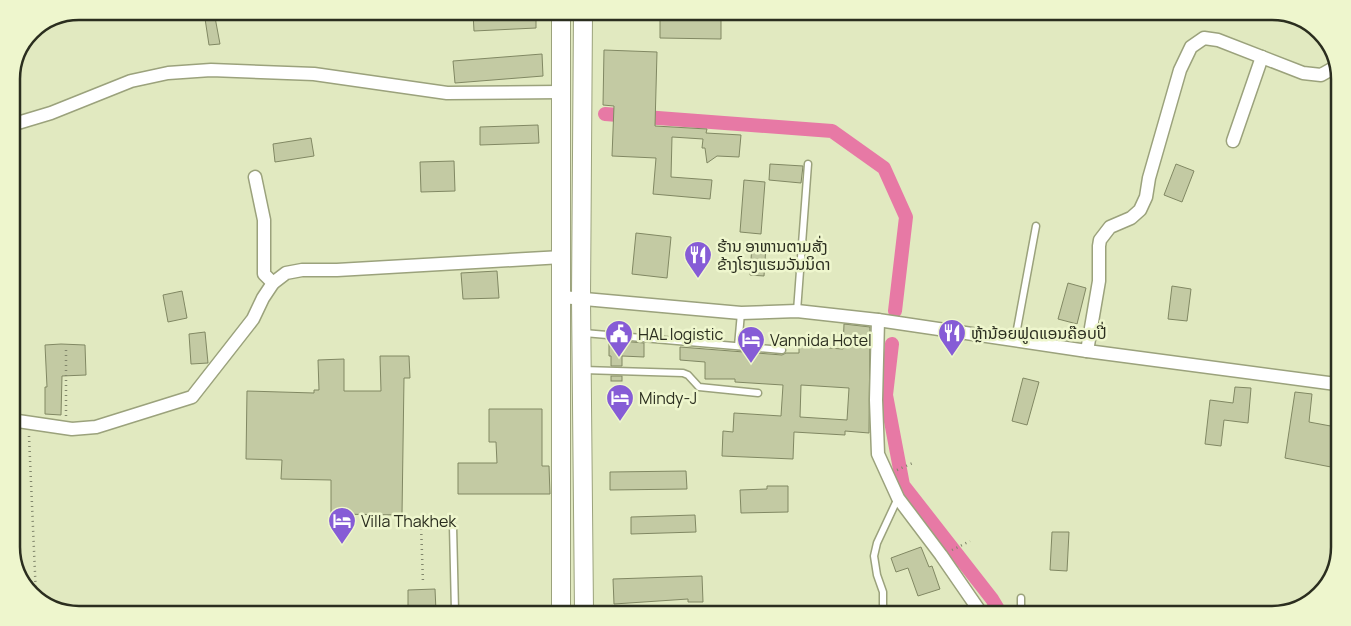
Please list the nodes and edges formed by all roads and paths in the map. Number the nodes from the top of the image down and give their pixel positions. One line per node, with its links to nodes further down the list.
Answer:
1 (561, 20): 5 (main road)
2 (583, 20): 14 (main road)
3 (1262, 57): 4 (street); 7 (street); 23 (street)
4 (1330, 70)
5 (561, 92): 6 (street); 11 (main road)
6 (20, 122)
7 (1233, 141)
8 (808, 164): 15 (lane)
9 (255, 178): 12 (street)
10 (1036, 226): 19 (lane)
11 (562, 256): 12 (street); 13 (main road)
12 (273, 283): 29 (street)
13 (562, 297): 14 (street); 41 (main road)
14 (581, 298): 16 (street); 18 (main road)
15 (797, 311): 16 (street); 17 (street)
16 (741, 313): 20 (lane)
17 (878, 320): 19 (street); 31 (street)
18 (582, 333): 20 (lane); 24 (main road)
19 (1015, 340): 23 (street)
20 (738, 346): 22 (lane)
21 (66, 349): 29 (path)
22 (782, 350)
23 (1087, 351): 25 (street)
24 (582, 370): 26 (lane); 42 (main road)
25 (1331, 383)
26 (758, 393)
27 (20, 422): 28 (street)
28 (28, 423): 29 (street); 38 (path)
29 (66, 428)
30 (914, 462): 31 (path)
31 (887, 475): 32 (street)
32 (898, 498): 36 (street); 43 (lane)
33 (422, 524): 37 (path)
34 (453, 526): 40 (lane)
35 (970, 541): 36 (path)
36 (942, 555): 44 (street)
37 (423, 583)
38 (36, 587)
39 (1021, 598): 45 (lane)
40 (455, 606)
41 (561, 606)
42 (584, 606)
43 (883, 606)
44 (976, 606)
45 (1021, 606)

